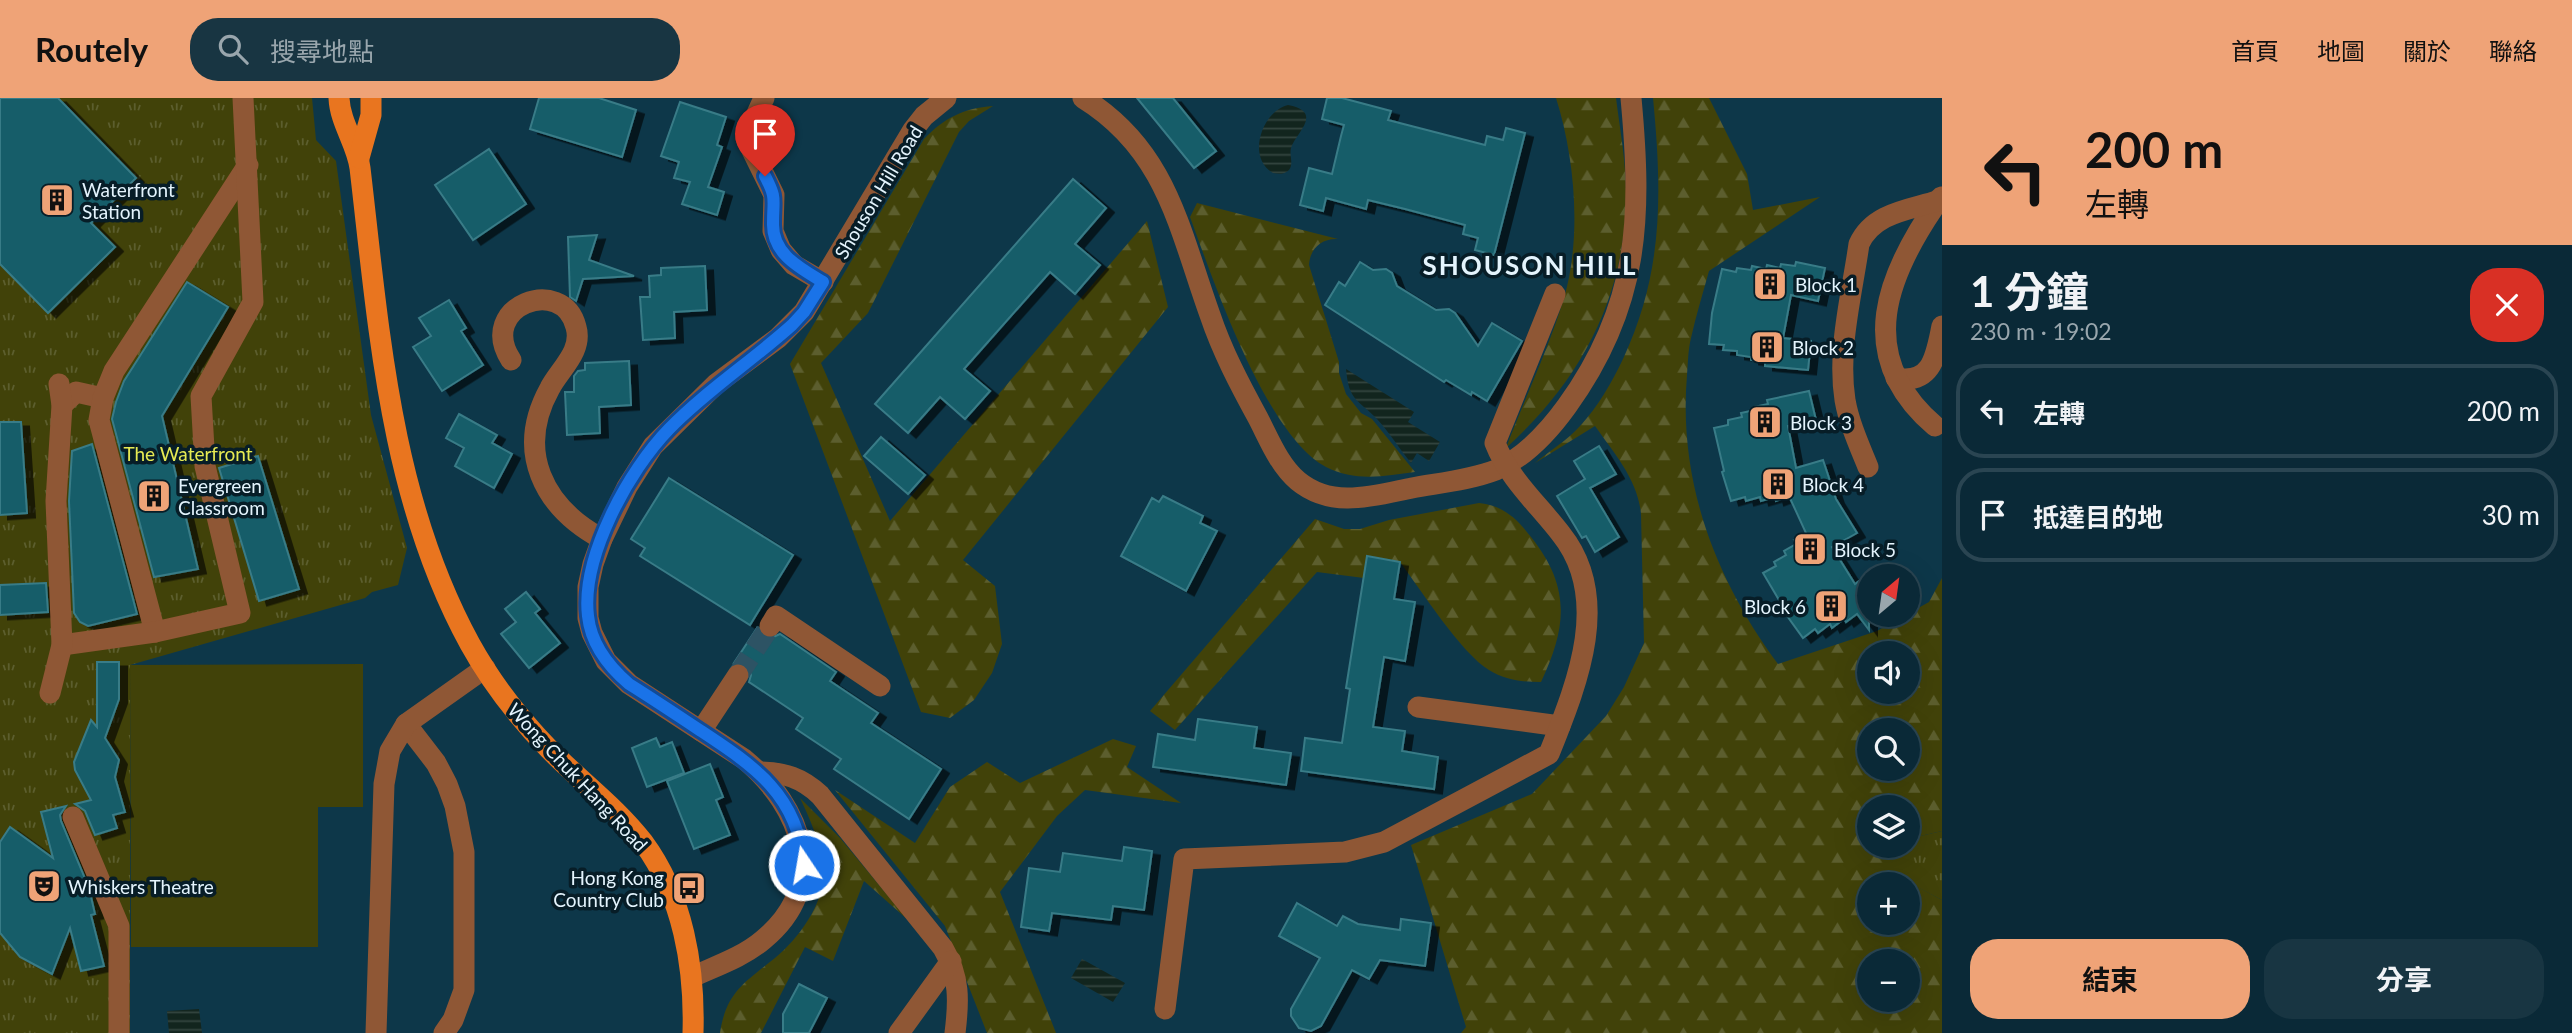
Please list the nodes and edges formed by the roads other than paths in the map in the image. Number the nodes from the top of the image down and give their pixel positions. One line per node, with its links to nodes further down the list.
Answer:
1 (243, 98): 9 (street)
2 (339, 98): 8 (main road, Wong Chuk Hang Road)
3 (371, 98): 8 (main road, Wong Chuk Hang Road)
4 (764, 98): 11 (street)
5 (946, 98): 11 (street, Shouson Hill Road)
6 (1083, 98): 18 (street)
7 (1631, 98): 18 (street)
8 (359, 158): 24 (main road, Wong Chuk Hang Road)
9 (248, 164): 16 (street); 22 (street)
10 (1940, 198): 15 (street); 19 (street)
11 (823, 282): 20 (street, Shouson Hill Road)
12 (1555, 294): 18 (street)
13 (1942, 326): 15 (street)
14 (511, 360): 20 (street)
15 (1896, 377): 17 (street)
16 (103, 398): 22 (street); 23 (street)
17 (1935, 426)
18 (1504, 466): 30 (street)
19 (1868, 467)
20 (602, 539): 31 (street, Shouson Hill Road)
21 (770, 626): 26 (street)
22 (155, 632): 23 (street)
23 (62, 645): 27 (street)
24 (485, 668): 29 (street); 35 (main road, Wong Chuk Hang Road)
25 (738, 675): 31 (street)
26 (880, 686)
27 (50, 693)
28 (1418, 707): 30 (street)
29 (406, 724): 38 (street); 39 (street)
30 (1560, 726): 36 (street)
31 (701, 731): 32 (street, Shouson Hill Road)
32 (760, 772): 34 (street); 35 (street, Shouson Hill Road)
33 (73, 817): 37 (street)
34 (951, 961): 41 (street); 42 (street)
35 (693, 986): 40 (main road, Wong Chuk Hang Road)
36 (1165, 1009)
37 (119, 1033)
38 (376, 1033)
39 (444, 1033)
40 (693, 1033)
41 (899, 1033)
42 (956, 1033)

